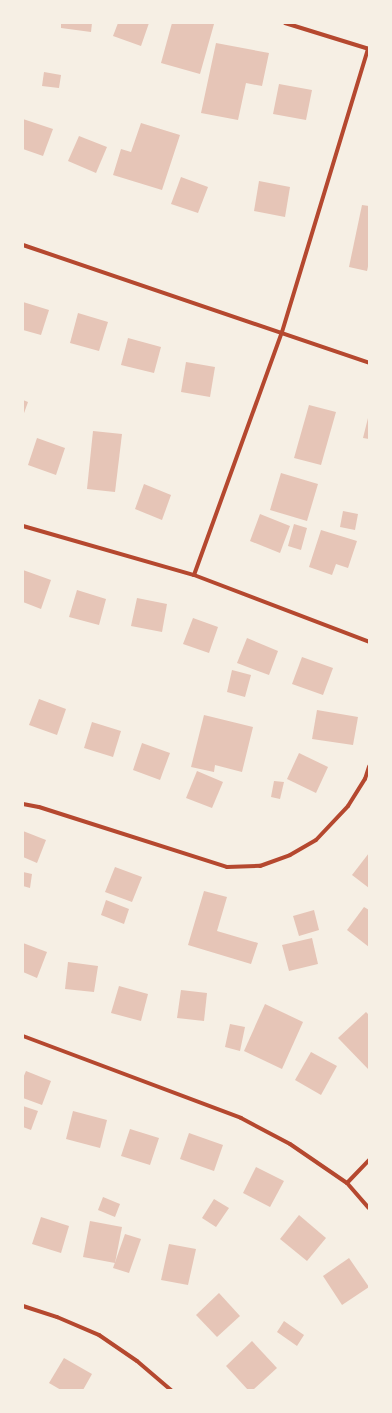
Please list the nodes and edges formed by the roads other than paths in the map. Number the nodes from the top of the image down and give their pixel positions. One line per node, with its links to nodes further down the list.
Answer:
1 (285, 23): 2 (street)
2 (369, 49): 4 (street)
3 (23, 245): 4 (street)
4 (282, 332): 5 (street); 7 (street)
5 (369, 363)
6 (23, 526): 7 (street)
7 (194, 576): 8 (street)
8 (369, 642)
9 (369, 768): 10 (street)
10 (23, 804)
11 (23, 1036): 13 (street)
12 (369, 1160): 13 (street)
13 (347, 1183): 14 (street)
14 (369, 1208)
15 (23, 1306): 16 (street)
16 (171, 1390)

